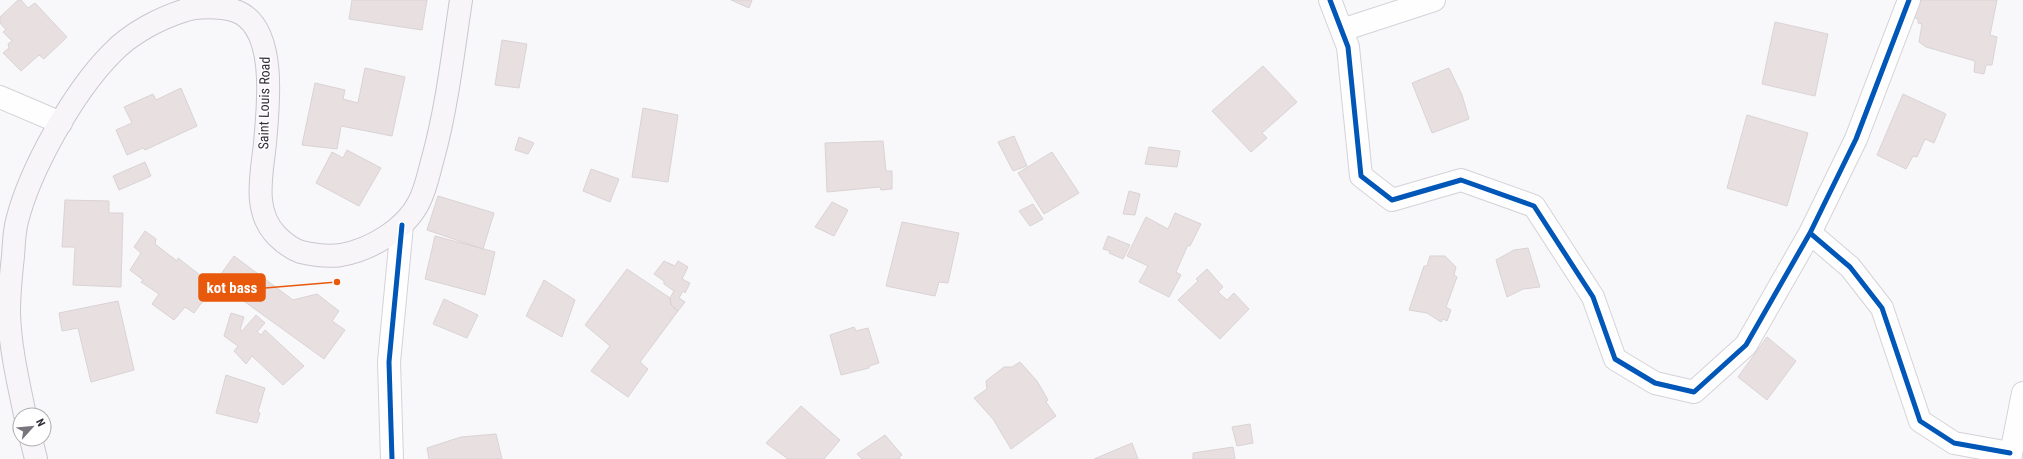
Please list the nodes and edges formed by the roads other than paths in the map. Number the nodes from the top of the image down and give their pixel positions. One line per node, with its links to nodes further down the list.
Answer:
1 (461, 0): 8 (main road, Saint Louis Road)
2 (1330, 0): 5 (street)
3 (1434, 0): 5 (street)
4 (1909, 0): 9 (street)
5 (1342, 30): 9 (street)
6 (0, 97): 7 (street)
7 (61, 123): 8 (main road, Saint Louis Road); 11 (main road, Saint Louis Road)
8 (402, 225): 15 (street)
9 (1810, 233): 13 (street)
10 (2023, 393): 13 (street)
11 (23, 407)
12 (33, 447): 14 (main road)
13 (2010, 456)
14 (36, 459)
15 (392, 459)

